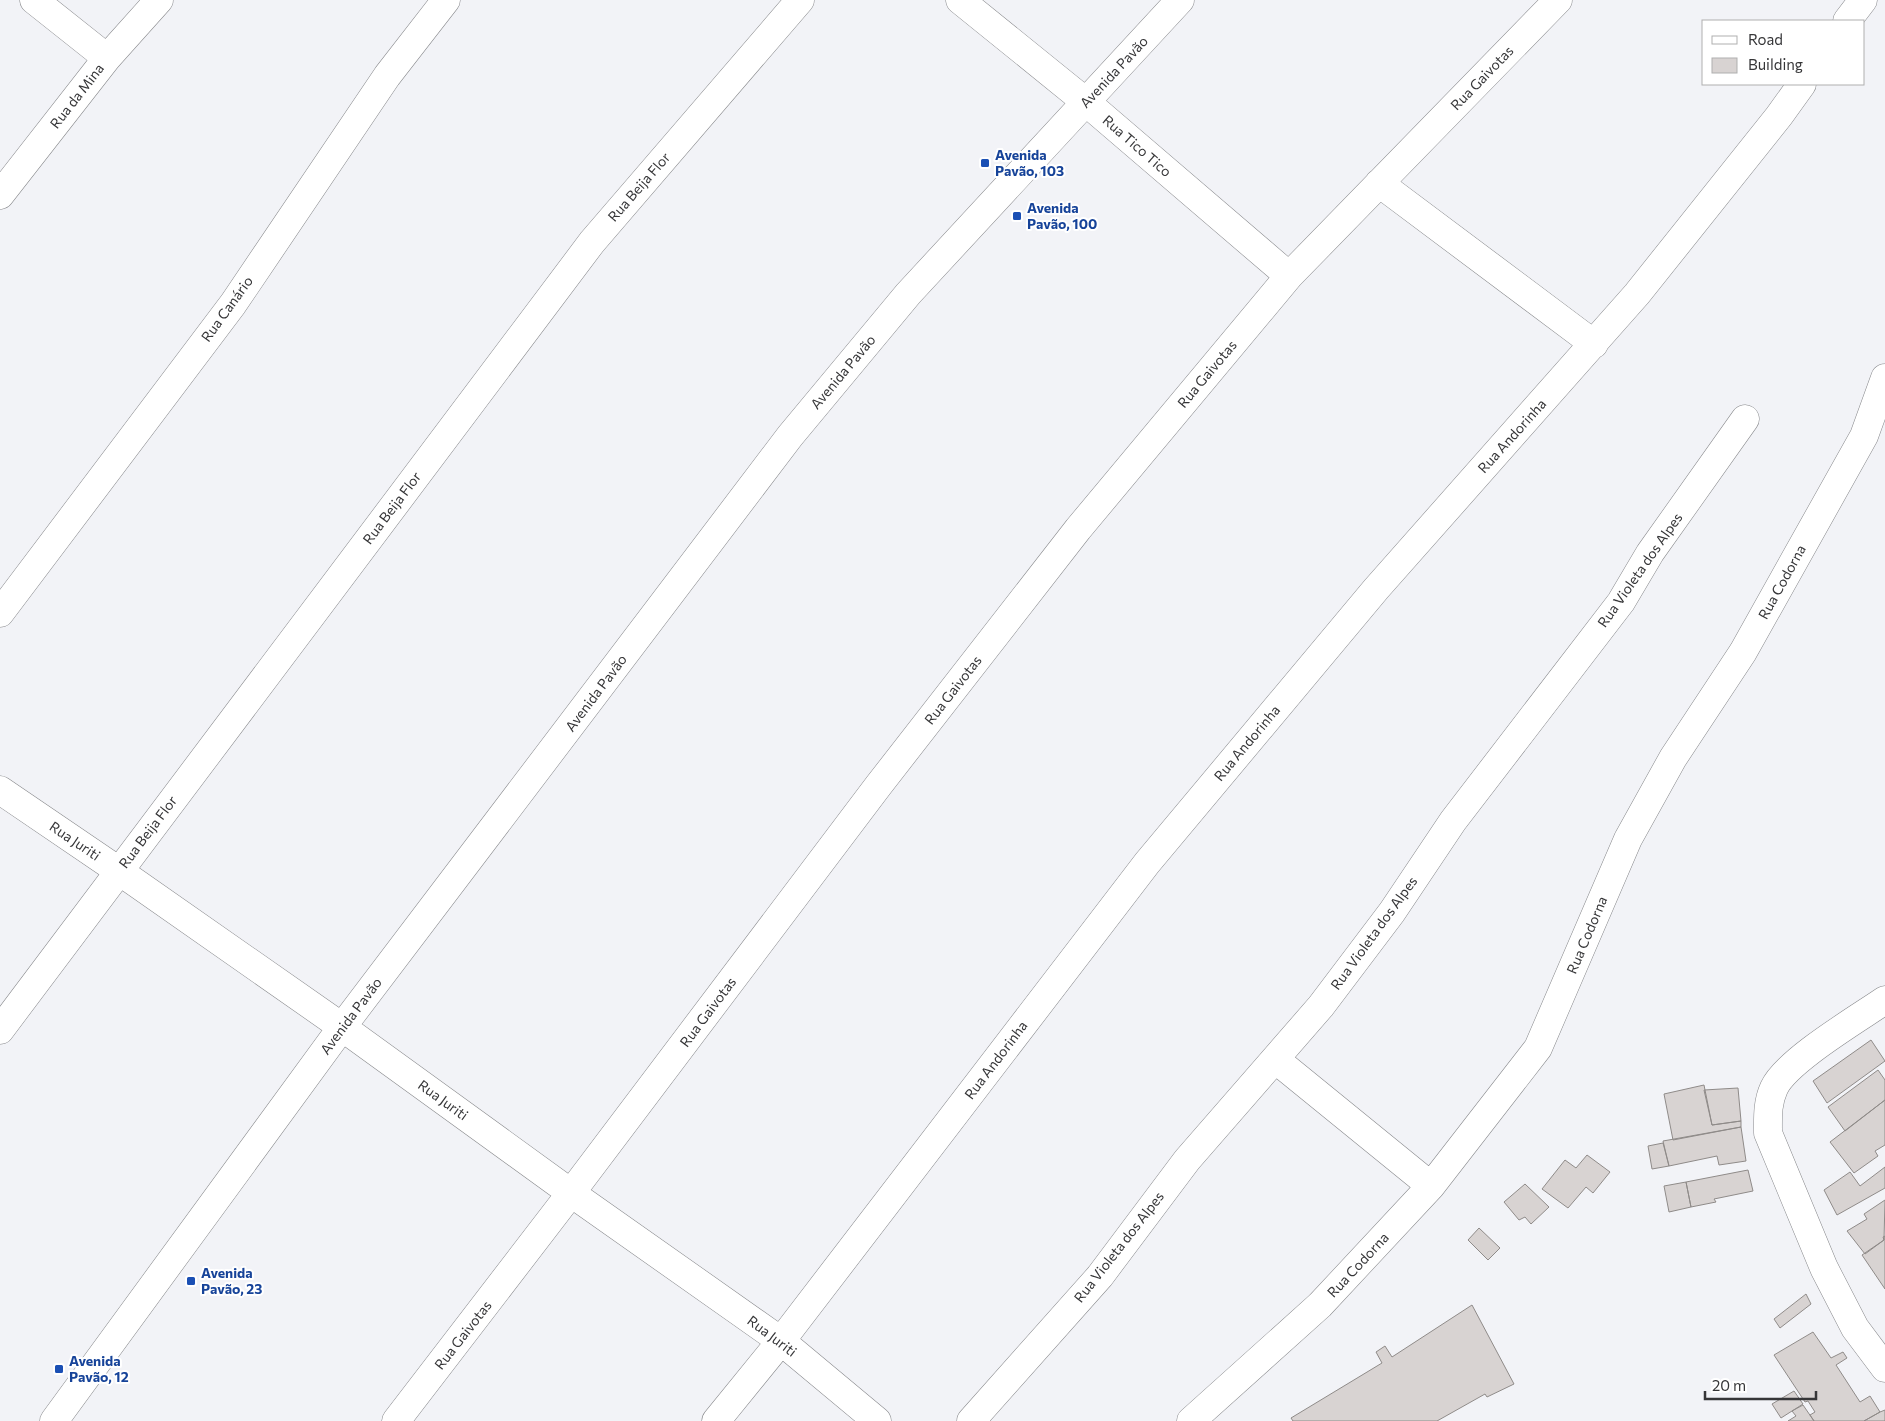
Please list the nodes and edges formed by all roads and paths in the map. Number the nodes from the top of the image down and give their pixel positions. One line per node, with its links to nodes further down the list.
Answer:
1 (34, 0): 10 (street)
2 (158, 0): 10 (street, Rua da Mina)
3 (446, 0): 20 (street, Rua Canário)
4 (800, 0): 22 (street, Rua Beija Flor)
5 (960, 0): 12 (street, Rua Tico Tico)
6 (1180, 0): 12 (street, Avenida Pavão)
7 (1558, 0): 13 (street, Rua Gaivotas)
8 (1863, 0): 9 (street)
9 (1849, 20)
10 (107, 58): 14 (street, Rua da Mina)
11 (1801, 85): 16 (street, Rua Andorinha)
12 (1086, 102): 15 (street, Rua Tico Tico); 24 (street, Avenida Pavão)
13 (1379, 183): 15 (street, Rua Gaivotas); 16 (street)
14 (0, 195)
15 (1289, 276): 28 (street, Rua Gaivotas)
16 (1594, 344): 29 (street, Rua Andorinha)
17 (1885, 378): 19 (street, Rua Codorna)
18 (1745, 419): 26 (street, Rua Violeta dos Alpes)
19 (1874, 439): 27 (street, Rua Codorna)
20 (0, 613)
21 (0, 790): 22 (street, Rua Juriti)
22 (119, 871): 24 (street, Rua Juriti); 25 (street, Rua Beija Flor)
23 (1885, 1000): 30 (street)
24 (342, 1027): 28 (street, Rua Juriti); 31 (street, Avenida Pavão)
25 (0, 1030)
26 (1275, 1059): 27 (street); 35 (street, Rua Violeta dos Alpes)
27 (1431, 1186): 36 (street, Rua Codorna)
28 (571, 1193): 29 (street, Rua Juriti); 32 (street, Rua Gaivotas)
29 (781, 1341): 33 (street, Rua Andorinha); 34 (street, Rua Juriti)
30 (1885, 1368)
31 (54, 1421)
32 (396, 1421)
33 (716, 1421)
34 (877, 1421)
35 (970, 1421)
36 (1191, 1421)

